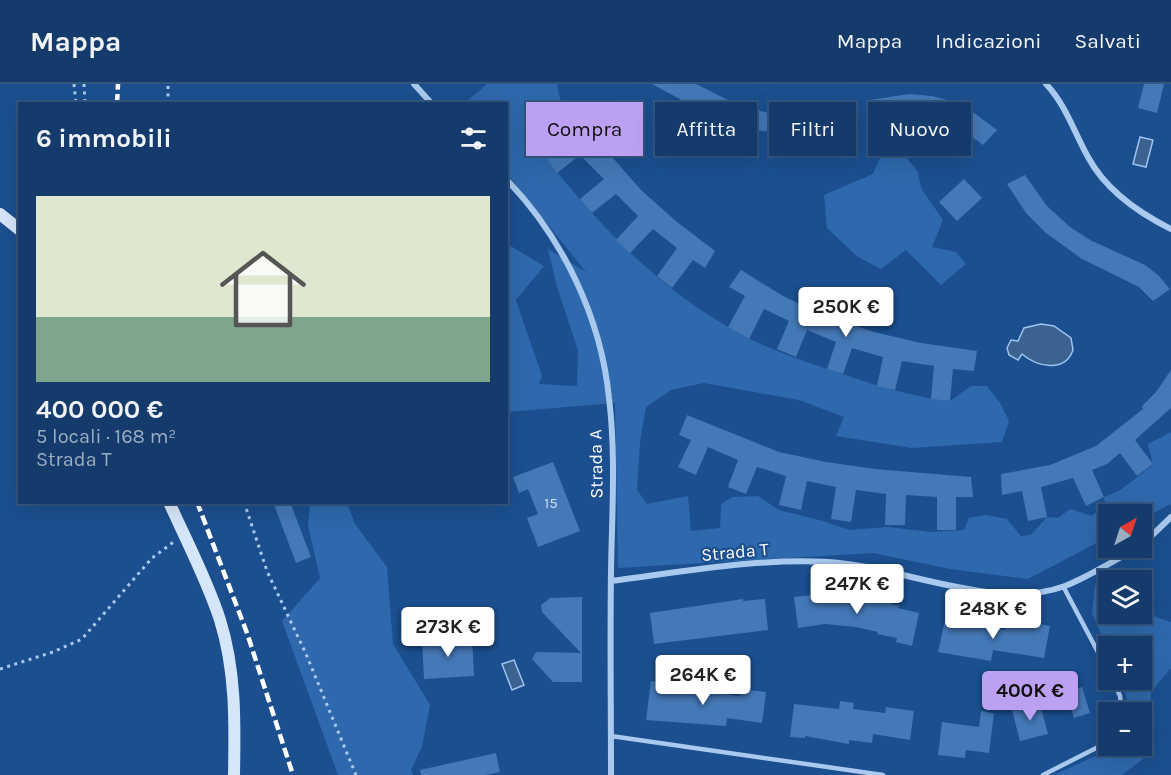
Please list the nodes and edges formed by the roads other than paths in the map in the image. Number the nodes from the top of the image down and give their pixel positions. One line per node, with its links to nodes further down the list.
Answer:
1 (414, 84): 3 (street)
2 (1046, 84): 7 (street)
3 (430, 102)
4 (508, 181): 12 (street, Strada A)
5 (0, 214): 6 (main road)
6 (18, 228)
7 (1171, 229)
8 (170, 504): 17 (main road)
9 (1171, 518): 10 (street)
10 (1152, 536)
11 (1118, 558): 13 (street, Strada T)
12 (611, 581): 13 (street, Strada T); 15 (street, Strada A)
13 (1063, 586): 14 (lane)
14 (1098, 652)
15 (611, 736): 18 (street, Strada A); 19 (lane)
16 (1098, 747): 20 (lane)
17 (234, 775)
18 (611, 775)
19 (883, 775)
20 (1043, 775)

